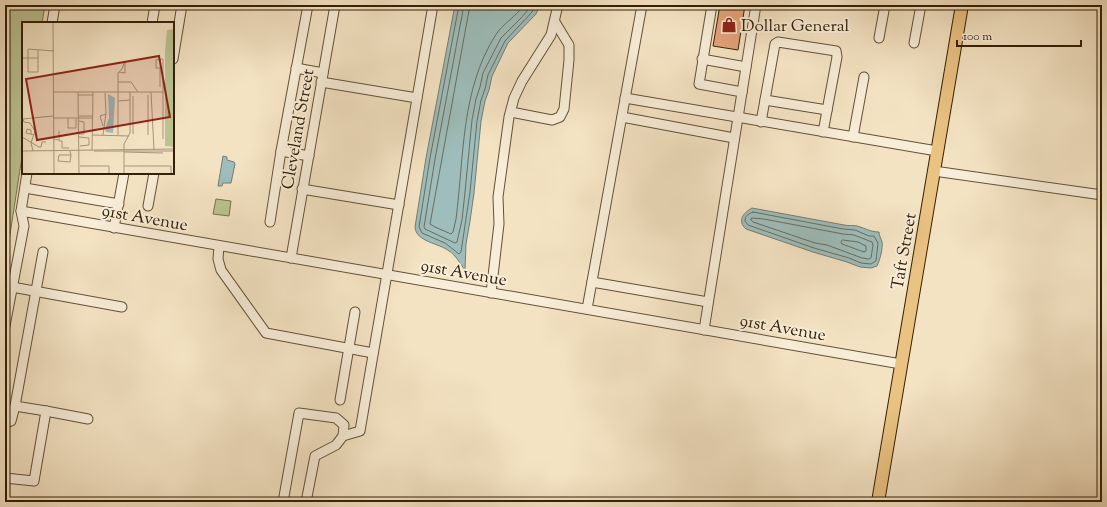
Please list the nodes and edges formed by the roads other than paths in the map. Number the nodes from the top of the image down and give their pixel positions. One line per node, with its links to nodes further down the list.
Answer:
1 (56, 5): 14 (street)
2 (155, 5): 15 (street)
3 (182, 5): 19 (street)
4 (308, 5): 22 (street)
5 (335, 5): 24 (street, Cleveland Street)
6 (433, 5): 26 (street)
7 (558, 5): 16 (street)
8 (642, 5): 27 (street)
9 (712, 5): 20 (street)
10 (756, 5): 21 (street)
11 (885, 5): 17 (street)
12 (921, 5): 18 (street)
13 (962, 5): 38 (main road, Taft Street)
14 (52, 22)
15 (152, 22)
16 (555, 22): 30 (street); 30 (street)
17 (879, 38)
18 (914, 43)
19 (174, 44)
20 (702, 58): 21 (street); 25 (street)
21 (746, 67): 25 (street)
22 (296, 68): 24 (street); 37 (street)
23 (864, 77): 35 (street)
24 (322, 78): 26 (street); 39 (street, Cleveland Street)
25 (742, 92): 32 (street)
26 (417, 98): 48 (street)
27 (625, 98): 31 (street); 32 (street)
28 (765, 100): 29 (street); 29 (street); 33 (street)
29 (827, 110): 34 (street)
30 (510, 112): 60 (street)
31 (622, 117): 36 (street); 57 (street)
32 (738, 118): 33 (street); 36 (street)
33 (761, 122): 34 (street)
34 (823, 132): 35 (street)
35 (853, 137): 38 (street)
36 (734, 138): 61 (street)
37 (281, 151): 39 (street); 51 (street)
38 (937, 151): 40 (main road, Taft Street)
39 (309, 156): 45 (street, Cleveland Street)
40 (934, 171): 46 (street); 69 (main road, Taft Street)
41 (27, 174): 44 (street)
42 (124, 174): 47 (street)
43 (154, 174): 49 (street)
44 (25, 188): 47 (street); 50 (street)
45 (302, 189): 48 (street); 55 (street, Cleveland Street)
46 (1102, 196)
47 (119, 204): 52 (street)
48 (399, 205): 56 (street)
49 (148, 206)
50 (21, 211): 52 (street, 91st Avenue); 58 (street)
51 (270, 222)
52 (114, 228): 53 (street, 91st Avenue)
53 (219, 246): 55 (street, 91st Avenue); 67 (street)
54 (43, 252): 59 (street)
55 (291, 258): 56 (street, 91st Avenue)
56 (386, 275): 60 (street, 91st Avenue); 68 (street)
57 (592, 282): 61 (street); 63 (street)
58 (12, 287): 59 (street); 65 (street)
59 (36, 291): 62 (street); 71 (street)
60 (490, 292): 63 (street, 91st Avenue)
61 (708, 302): 66 (street)
62 (122, 307)
63 (587, 309): 66 (street, 91st Avenue)
64 (355, 312): 67 (street)
65 (5, 326)
66 (704, 330): 69 (street, 91st Avenue)
67 (349, 348): 68 (street); 70 (street)
68 (373, 353): 75 (street)
69 (901, 364): 79 (main road, Taft Street)
70 (340, 400)
71 (15, 406): 72 (street); 74 (street)
72 (46, 411): 73 (street); 76 (street)
73 (88, 419)
74 (5, 423)
75 (343, 436): 77 (street); 78 (street)
76 (5, 478)
77 (283, 502)
78 (306, 502)
79 (878, 502)

